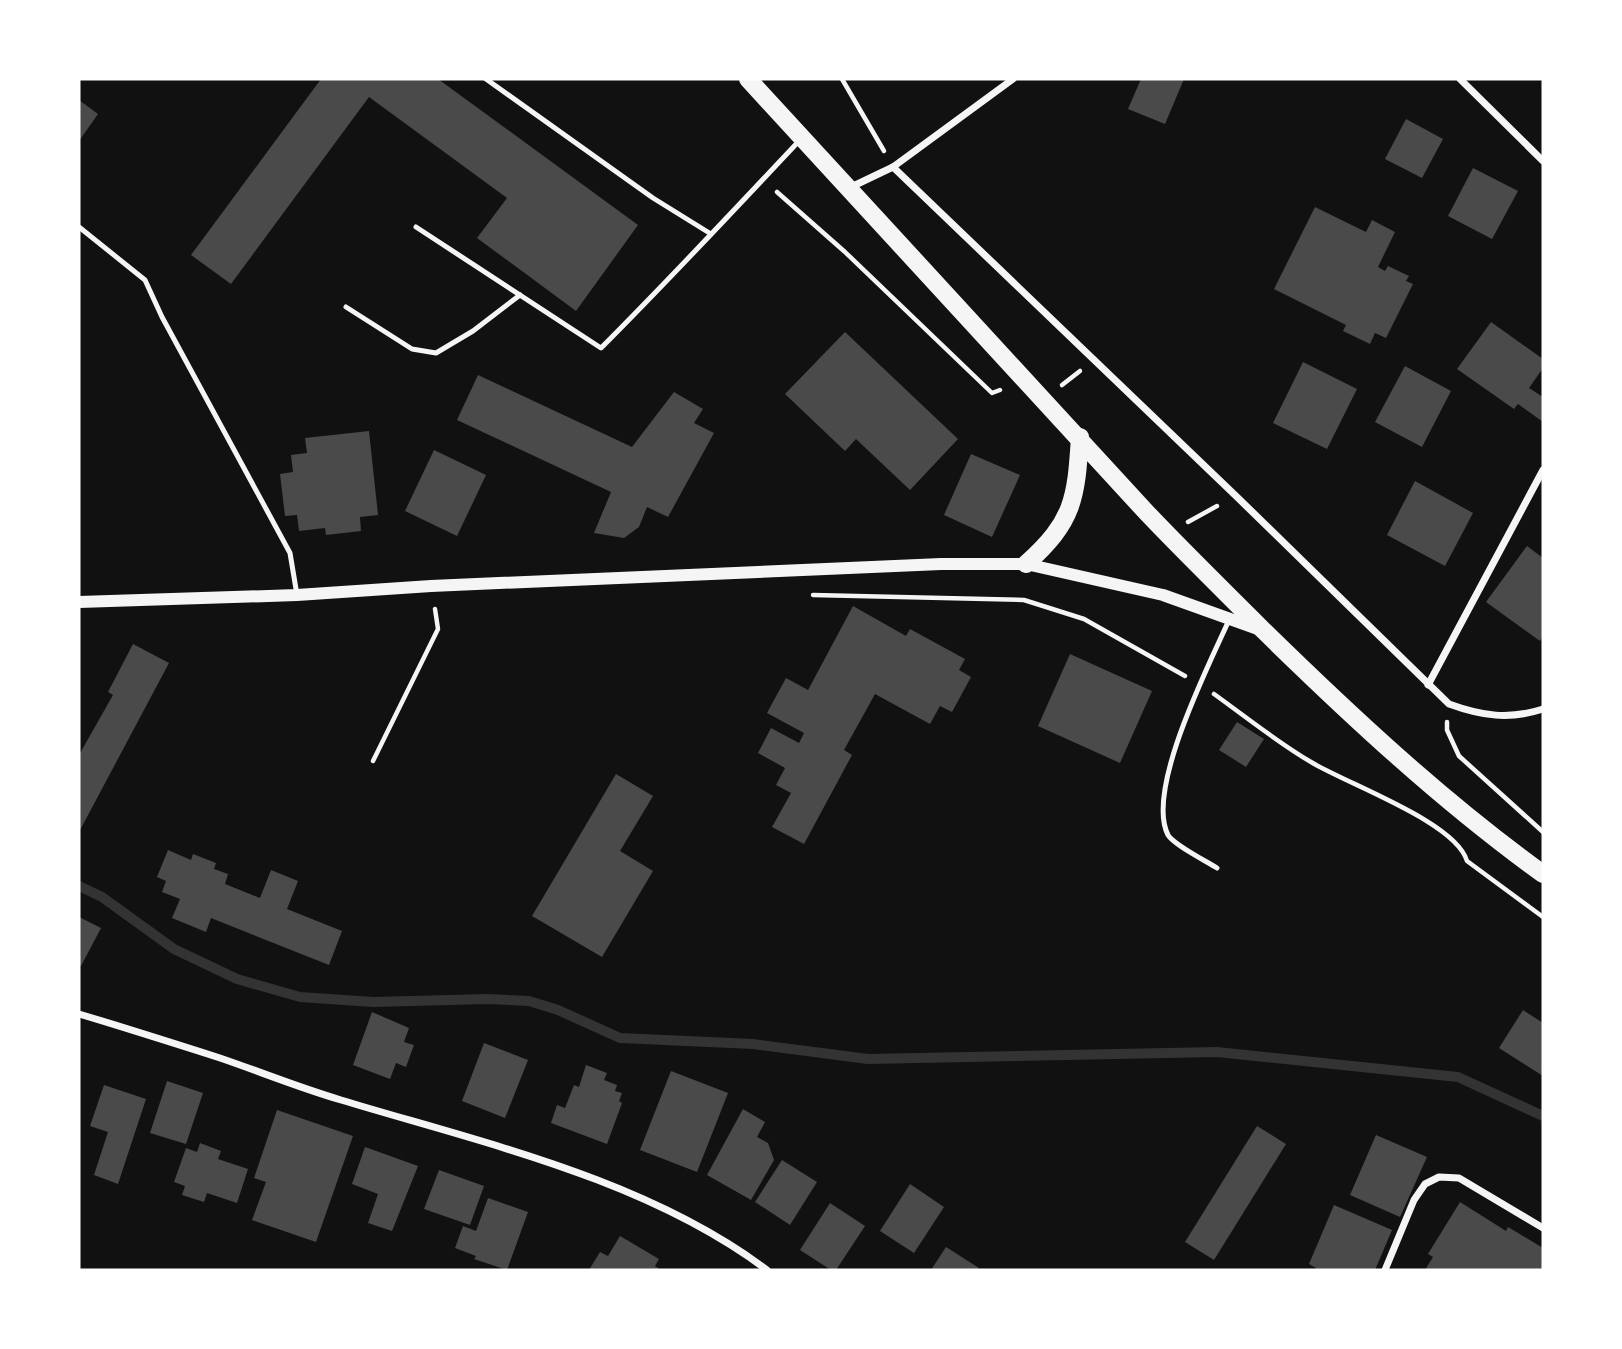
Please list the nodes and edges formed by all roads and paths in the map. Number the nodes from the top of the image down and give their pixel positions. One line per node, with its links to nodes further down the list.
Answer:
1 (486, 79): 13 (lane)
2 (748, 79): 6 (main road)
3 (842, 79): 8 (path)
4 (1013, 79): 8 (street)
5 (1460, 79): 7 (street)
6 (802, 138): 9 (lane); 10 (main road)
7 (1543, 161)
8 (893, 167): 10 (street); 19 (street)
9 (763, 180): 13 (lane); 16 (path)
10 (849, 188): 16 (main road)
11 (79, 227): 23 (lane)
12 (416, 227): 14 (lane)
13 (711, 234): 14 (lane)
14 (520, 295): 15 (lane)
15 (346, 307)
16 (1027, 380): 17 (main road)
17 (1080, 437): 20 (main road); 21 (main road)
18 (1543, 470): 29 (street)
19 (1236, 496): 20 (path); 29 (street)
20 (1167, 534): 27 (main road)
21 (1026, 564): 22 (street); 26 (street)
22 (431, 586): 23 (street); 32 (path)
23 (297, 595): 25 (street)
24 (808, 595): 28 (path)
25 (79, 602)
26 (1230, 619): 27 (street); 28 (lane)
27 (1265, 631): 35 (main road)
28 (1200, 685): 34 (lane); 36 (path)
29 (1428, 685): 30 (street)
30 (1449, 704): 31 (street); 33 (path)
31 (1543, 709)
32 (373, 761)
33 (1543, 832)
34 (1217, 868)
35 (1543, 874)
36 (1543, 917)
37 (79, 1013): 39 (street)
38 (1543, 1228): 40 (street)
39 (767, 1270)
40 (1385, 1270)

